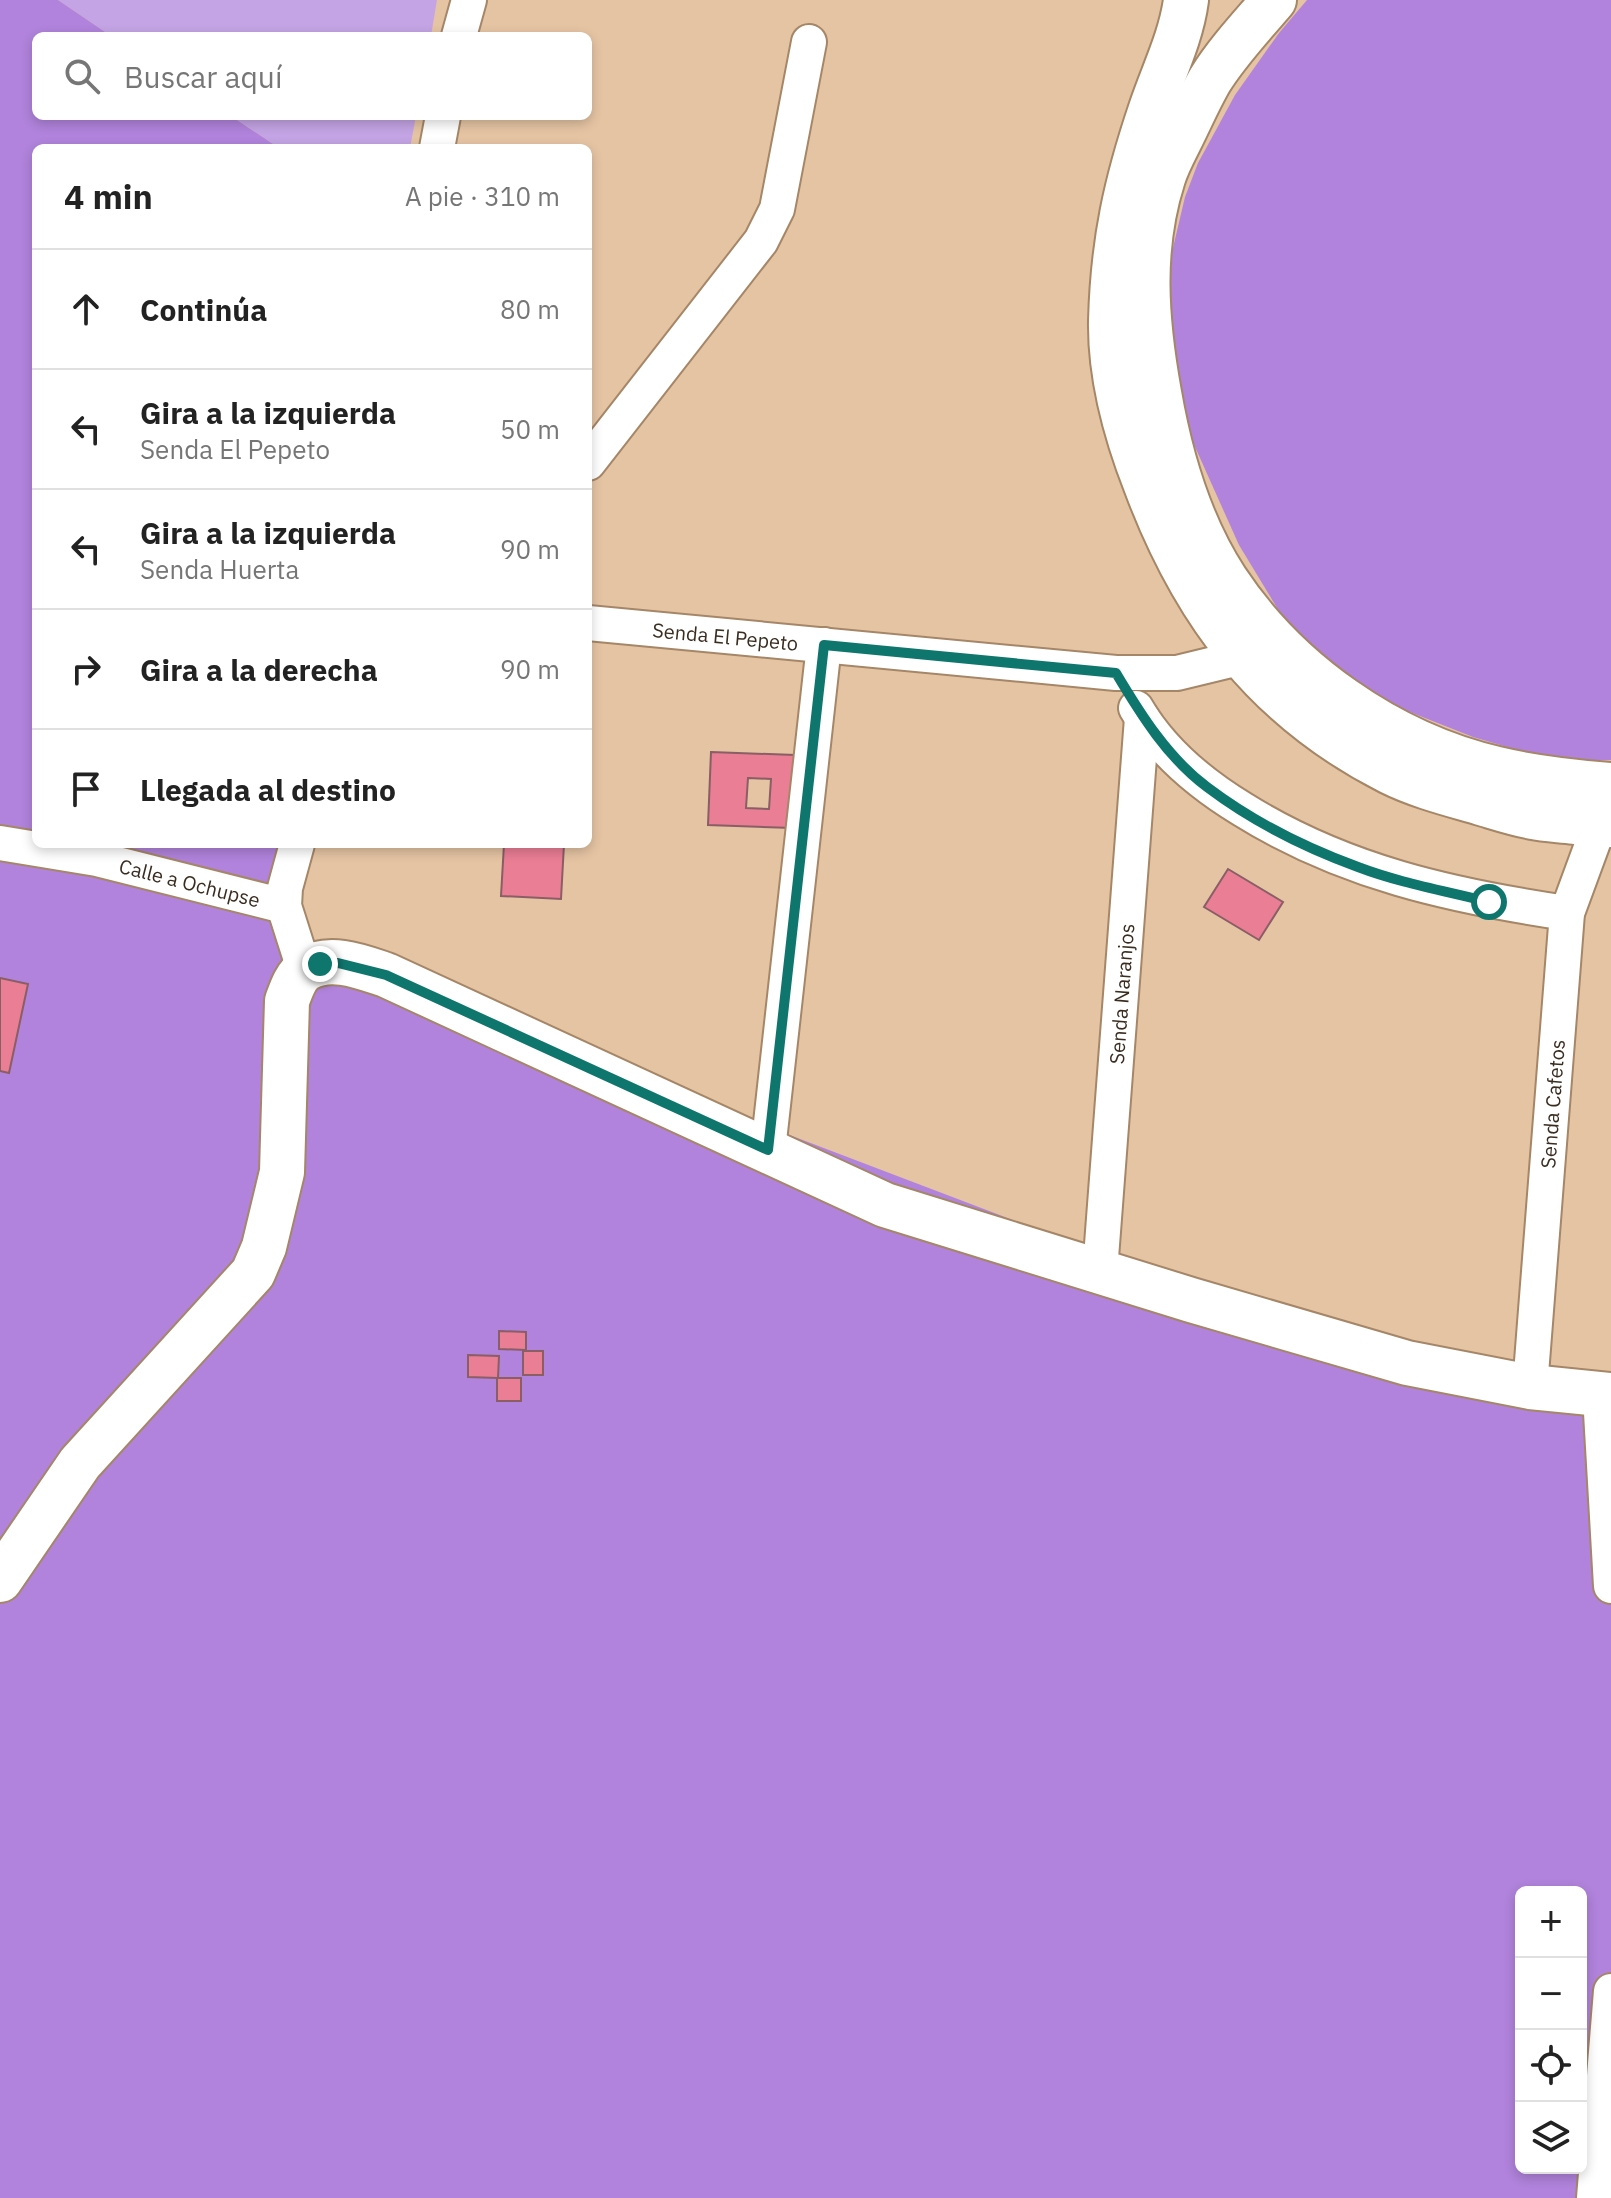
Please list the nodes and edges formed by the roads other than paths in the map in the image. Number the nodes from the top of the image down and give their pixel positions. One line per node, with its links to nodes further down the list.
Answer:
1 (469, 0): 4 (street)
2 (1186, 0): 11 (main road)
3 (1274, 0): 14 (main road)
4 (460, 32)
5 (809, 42): 8 (street)
6 (442, 120): 7 (street)
7 (438, 144)
8 (592, 458)
9 (592, 623): 10 (street, Senda El Pepeto)
10 (824, 645): 12 (street, Senda El Pepeto); 21 (street)
11 (1243, 657): 12 (street, Senda El Pepeto); 15 (main road)
12 (1116, 673): 13 (street)
13 (1142, 718): 19 (street); 22 (street, Senda Naranjos)
14 (1611, 785)
15 (1605, 825): 19 (street, Senda Cafetos)
16 (0, 843): 18 (street, Calle a Ochupse)
17 (296, 848): 18 (street)
18 (284, 906): 20 (street)
19 (1567, 913): 23 (street, Senda Cafetos)
20 (304, 969): 21 (main road); 25 (main road)
21 (768, 1150): 22 (main road)
22 (1100, 1271): 23 (main road)
23 (1530, 1387): 24 (main road)
24 (1606, 1395): 26 (street)
25 (0, 1580)
26 (1611, 1586)
27 (1611, 1991): 28 (street)
28 (1594, 2198)

